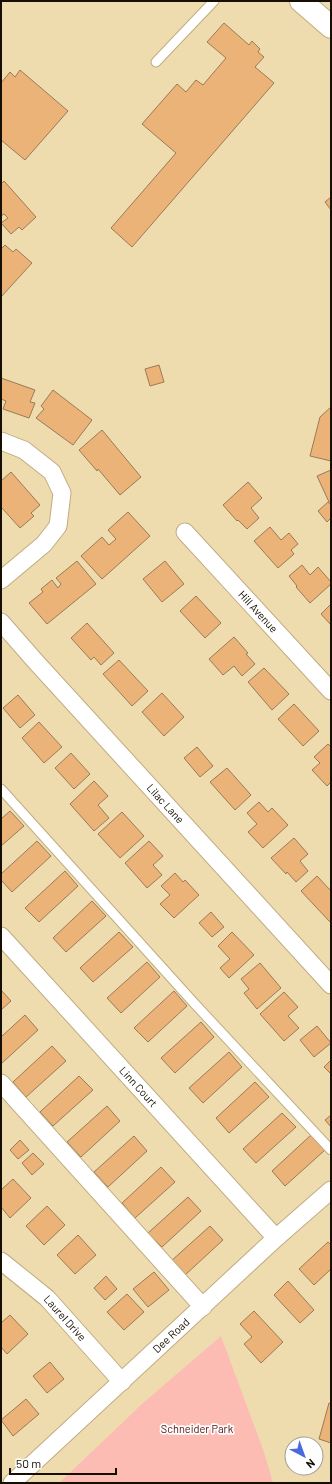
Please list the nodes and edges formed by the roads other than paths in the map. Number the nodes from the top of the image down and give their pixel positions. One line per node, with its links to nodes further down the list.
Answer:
1 (214, 1): 4 (lane)
2 (301, 1): 3 (main road)
3 (331, 27)
4 (156, 62)
5 (1, 441): 7 (street)
6 (185, 532): 9 (street, Hill Avenue)
7 (1, 580)
8 (1, 622): 12 (street, Lilac Lane)
9 (331, 691)
10 (1, 789): 14 (lane)
11 (1, 936): 16 (street, Linn Court)
12 (331, 985)
13 (1, 1083): 18 (street)
14 (331, 1150)
15 (331, 1190): 16 (street, Dee Road)
16 (276, 1238): 18 (street, Dee Road)
17 (1, 1261): 19 (street, Laurel Drive)
18 (203, 1307): 19 (street, Dee Road)
19 (122, 1382): 20 (street, Dee Road)
20 (12, 1483)

